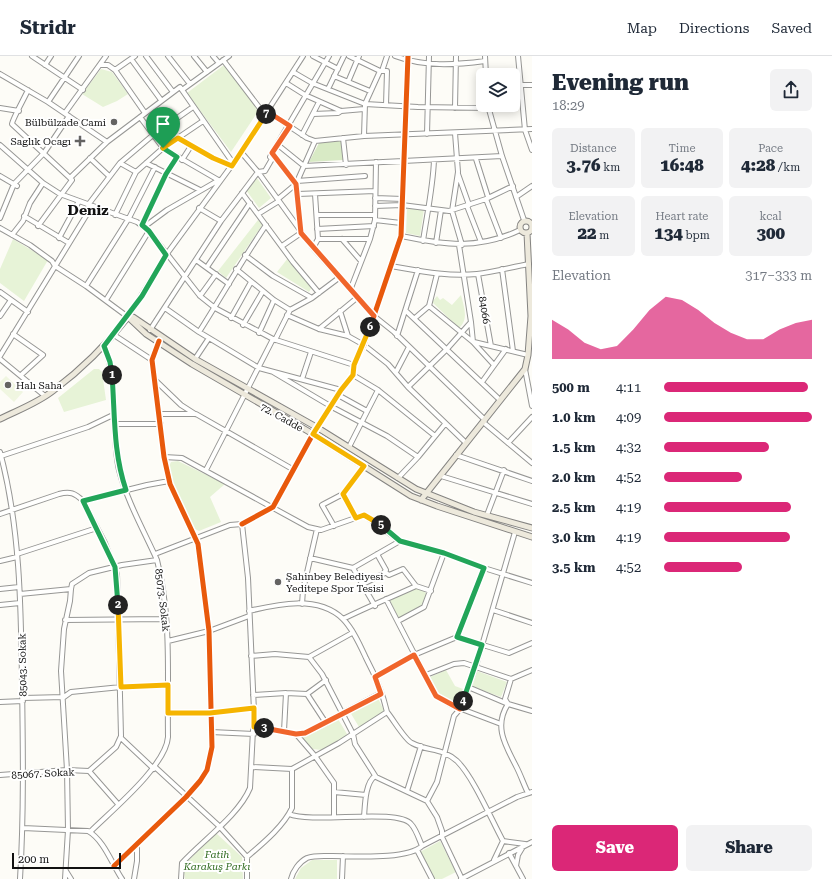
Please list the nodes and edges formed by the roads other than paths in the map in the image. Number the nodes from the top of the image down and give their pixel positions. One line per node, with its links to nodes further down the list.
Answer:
1 (32, 56): 28 (street)
2 (51, 56): 28 (street)
3 (79, 56): 40 (street)
4 (106, 56): 29 (street)
5 (146, 56): 52 (street)
6 (168, 56): 44 (street)
7 (194, 56): 36 (street)
8 (213, 56): 25 (street)
9 (229, 56): 25 (street)
10 (303, 56): 37 (street)
11 (313, 56): 26 (street)
12 (329, 56): 26 (street)
13 (344, 56): 33 (street)
14 (348, 56): 22 (street)
15 (386, 56): 35 (street)
16 (395, 56): 23 (street)
17 (429, 56): 27 (street)
18 (456, 56): 30 (street)
19 (485, 56): 24 (street)
20 (518, 56): 32 (street)
21 (133, 57): 34 (street); 54 (street)
22 (358, 58): 35 (street); 41 (street)
23 (408, 58): 27 (street); 60 (street)
24 (485, 61): 30 (street); 31 (street)
25 (221, 62): 36 (street); 71 (street)
26 (325, 63): 33 (street); 43 (street)
27 (429, 64): 30 (street); 61 (street)
28 (45, 65): 40 (street)
29 (100, 65): 34 (street); 49 (street)
30 (456, 65): 64 (street)
31 (486, 68)
32 (519, 68)
33 (338, 69): 39 (street)
34 (115, 70): 69 (street)
35 (381, 71): 51 (street); 58 (street)
36 (207, 72): 44 (street)
37 (293, 72): 42 (street); 43 (street)
38 (0, 74): 48 (street)
39 (334, 76): 41 (street); 50 (street)
40 (65, 78): 49 (street); 55 (street)
41 (348, 82): 51 (street)
42 (286, 83): 53 (street); 71 (street)
43 (312, 83): 50 (street); 53 (street)
44 (190, 84): 47 (street)
45 (520, 85): 46 (street); 77 (street)
46 (532, 85)
47 (181, 88): 52 (street); 59 (street)
48 (28, 90): 55 (street); 66 (street)
49 (83, 90): 70 (street)
50 (328, 90): 57 (street)
51 (370, 91): 57 (street)
52 (173, 92): 54 (street)
53 (305, 95): 56 (street); 75 (street)
54 (161, 100): 69 (street)
55 (48, 102): 70 (street)
56 (319, 102): 67 (street); 72 (street)
57 (365, 104): 58 (street); 65 (street)
58 (386, 105): 60 (street)
59 (193, 107): 74 (street); 81 (street)
60 (405, 107): 61 (street); 83 (street)
61 (428, 107): 64 (street); 80 (street)
62 (476, 107): 64 (street)
63 (0, 108): 66 (street)
64 (455, 108)
65 (364, 110): 67 (street); 84 (street)
66 (19, 111): 96 (street)
67 (341, 111): 72 (street)
68 (490, 112): 78 (street)
69 (145, 113): 73 (street)
70 (67, 114): 88 (street); 96 (street)
71 (266, 114): 75 (street); 94 (street)
72 (313, 114): 82 (street)
73 (140, 117): 81 (street); 88 (street)
74 (203, 121): 85 (street); 108 (street)
75 (290, 126): 82 (street); 90 (street)
76 (532, 129): 77 (street)
77 (525, 130): 78 (street); 93 (street)
78 (496, 131): 79 (street); 97 (street)
79 (455, 133): 80 (street); 103 (street)
80 (427, 134): 83 (street)
81 (153, 135): 92 (street); 106 (street)
82 (302, 135): 87 (street)
83 (406, 135): 84 (street); 104 (street)
84 (364, 136): 86 (street)
85 (178, 138): 91 (street); 92 (street)
86 (343, 138): 87 (street); 109 (street)
87 (315, 141): 110 (street)
88 (107, 142): 99 (street)
89 (0, 145): 112 (street)
90 (278, 145): 95 (street); 110 (street)
91 (190, 146): 101 (street); 108 (street)
92 (163, 148): 98 (street); 107 (street)
93 (532, 150)
94 (241, 152): 108 (street); 114 (street)
95 (272, 153): 114 (street); 122 (street)
96 (43, 154): 112 (street); 120 (street)
97 (502, 156): 100 (street); 125 (street)
98 (177, 157): 101 (street); 116 (street)
99 (90, 158): 118 (street); 120 (street)
100 (476, 159): 103 (street); 135 (street)
101 (182, 160): 121 (street)
102 (434, 160): 103 (street); 104 (street); 145 (street)
103 (457, 160): 115 (street)
104 (404, 161): 105 (street); 136 (street)
105 (376, 162): 109 (street); 128 (street)
106 (120, 163): 113 (street); 118 (street)
107 (146, 163): 111 (street); 113 (street)
108 (232, 164): 121 (street)
109 (346, 165): 110 (street)
110 (304, 166): 122 (street)
111 (154, 167): 116 (street); 153 (street)
112 (27, 170): 123 (street); 124 (street)
113 (136, 172): 149 (street)
114 (258, 172): 129 (street); 137 (street)
115 (458, 172): 143 (street); 147 (street)
116 (166, 174): 127 (street); 161 (street)
117 (0, 176): 124 (street)
118 (109, 176): 140 (street)
119 (365, 176): 122 (street)
120 (70, 178): 130 (street)
121 (220, 180): 127 (street); 144 (street)
122 (297, 182): 131 (street); 137 (street)
123 (43, 184): 130 (street); 151 (street)
124 (15, 185): 152 (street)
125 (513, 186): 133 (street); 135 (street)
126 (532, 186): 133 (street)
127 (200, 190): 161 (street)
128 (375, 191): 132 (street); 134 (street)
129 (242, 193): 139 (street); 157 (street)
130 (60, 194): 138 (street); 160 (street)
131 (298, 194): 132 (street); 168 (street)
132 (315, 194): 150 (street)
133 (516, 197): 156 (street)
134 (376, 198): 136 (street); 141 (street)
135 (487, 198): 143 (street); 173 (street)
136 (403, 199): 142 (street)
137 (278, 200): 148 (street); 168 (street)
138 (79, 201): 140 (street); 172 (street)
139 (250, 203): 148 (street); 192 (street)
140 (90, 206): 149 (street); 181 (street)
141 (375, 206): 142 (street); 154 (street)
142 (402, 206): 145 (street); 158 (street)
143 (468, 206): 147 (street); 178 (street)
144 (199, 208): 157 (street); 185 (street)
145 (427, 208): 146 (street); 177 (street)
146 (441, 210): 147 (street); 179 (street)
147 (452, 211): 182 (street)
148 (258, 214): 159 (street)
149 (116, 215): 153 (street)
150 (317, 215): 154 (street); 165 (street)
151 (24, 216): 160 (street); 170 (street)
152 (0, 218)
153 (129, 218): 161 (street); 204 (street)
154 (375, 218): 158 (street); 162 (street)
155 (532, 218): 156 (main road)
156 (525, 220): 164 (main road); 166 (main road)
157 (221, 221): 187 (street)
158 (401, 222): 171 (street)
159 (266, 225): 183 (street); 186 (street)
160 (38, 226): 172 (street)
161 (143, 226): 167 (street)
162 (374, 226): 165 (street); 176 (street)
163 (0, 228): 170 (street)
164 (532, 228): 169 (main road)
165 (317, 229): 174 (street)
166 (520, 230): 169 (main road); 173 (street)
167 (149, 231): 185 (street); 214 (street)
168 (301, 233): 183 (street); 184 (street)
169 (527, 233): 180 (main road)
170 (12, 235): 190 (street)
171 (401, 236): 177 (street); 191 (street)
172 (59, 238): 181 (street)
173 (501, 238): 178 (street)
174 (318, 239): 175 (street); 184 (street)
175 (342, 239): 176 (street); 188 (street)
176 (370, 239): 188 (street)
177 (423, 241): 179 (street)
178 (481, 242): 182 (street)
179 (436, 243): 182 (street)
180 (529, 243): 189 (main road)
181 (69, 244): 190 (street)
182 (460, 245): 199 (street)
183 (282, 246): 208 (street)
184 (313, 248): 200 (street)
185 (166, 255): 201 (street); 227 (street)
186 (245, 255): 194 (street); 212 (street)
187 (196, 260): 192 (street); 201 (street)
188 (361, 261): 205 (street)
189 (528, 264): 193 (street); 210 (main road)
190 (55, 266): 204 (street); 222 (street)
191 (391, 266): 195 (street); 225 (street)
192 (207, 267): 196 (street)
193 (502, 269): 198 (street); 251 (street)
194 (236, 270): 202 (street); 203 (street)
195 (418, 270): 197 (street); 221 (street)
196 (216, 274): 203 (street); 209 (street)
197 (437, 274): 199 (street); 216 (street)
198 (478, 274): 199 (street); 247 (street, 84066)
199 (462, 275): 230 (street)
200 (340, 277): 205 (street); 208 (street)
201 (184, 278): 209 (street); 217 (street)
202 (251, 282): 206 (street); 228 (street)
203 (229, 284): 218 (street)
204 (86, 286): 214 (street)
205 (351, 288): 211 (street)
206 (263, 291): 215 (street); 231 (street)
207 (0, 292): 213 (street)
208 (319, 293): 212 (street)
209 (200, 296): 218 (street)
210 (531, 296): 226 (main road)
211 (358, 297): 220 (street); 225 (street)
212 (312, 298): 219 (street)
213 (11, 300): 222 (street); 224 (street)
214 (106, 300): 227 (street)
215 (274, 300): 219 (street); 236 (street)
216 (429, 306): 229 (street); 235 (street)
217 (165, 308): 233 (street); 234 (street)
218 (214, 308): 228 (street); 234 (street)
219 (290, 310): 223 (street)
220 (340, 311): 232 (street); 239 (street)
221 (406, 311): 229 (street); 240 (street)
222 (28, 312): 237 (street)
223 (287, 315): 232 (street); 242 (street)
224 (0, 316)
225 (374, 316): 240 (street); 245 (street)
226 (531, 316): 253 (main road)
227 (128, 317): 233 (main road); 238 (main road); 243 (main road, 72. Cadde)
228 (231, 318): 231 (street)
229 (415, 318): 249 (street)
230 (471, 322): 235 (street); 244 (street)
231 (244, 325): 236 (street)
232 (319, 329): 239 (street)
233 (150, 330): 256 (main road)
234 (199, 332): 241 (street)
235 (460, 332): 244 (street); 249 (street)
236 (258, 333): 242 (street)
237 (13, 334): 254 (street); 265 (street)
238 (114, 335): 246 (main road); 257 (street)
239 (348, 336): 245 (street)
240 (398, 336): 248 (street)
241 (209, 338): 256 (street); 261 (street)
242 (274, 340): 252 (street); 261 (street)
243 (159, 341): 257 (street); 274 (main road, 72. Cadde)
244 (473, 342): 247 (street); 259 (street)
245 (364, 344): 258 (street); 264 (street)
246 (104, 346): 275 (main road); 283 (street, 85073. Sokak)
247 (491, 346): 250 (street)
248 (409, 347): 260 (street); 264 (street)
249 (447, 350): 260 (street); 269 (street)
250 (506, 350): 251 (street); 259 (street)
251 (513, 351): 253 (street)
252 (311, 352): 258 (street); 267 (street)
253 (528, 355): 262 (main road)
254 (0, 356)
255 (0, 359): 265 (street)
256 (195, 359): 271 (main road)
257 (152, 360): 268 (street)
258 (354, 365): 266 (street)
259 (494, 365): 269 (street)
260 (430, 367): 270 (street); 286 (street)
261 (259, 368): 263 (street); 271 (street)
262 (525, 369): 277 (main road); 278 (street)
263 (271, 370): 267 (street); 279 (street)
264 (396, 372): 270 (street)
265 (21, 375): 275 (street)
266 (353, 375): 272 (street); 273 (street)
267 (302, 379): 272 (street)
268 (155, 380): 281 (street); 282 (street)
269 (482, 382): 277 (street)
270 (408, 387): 290 (street)
271 (247, 390): 274 (street); 291 (main road)
272 (341, 390): 276 (street)
273 (378, 390): 280 (street); 294 (street)
274 (244, 395): 292 (street); 293 (main road, 72. Cadde)
275 (45, 396): 285 (main road)
276 (338, 396): 279 (street); 280 (street)
277 (500, 400): 286 (main road)
278 (532, 406)
279 (332, 407): 287 (street); 291 (street)
280 (367, 411): 287 (street)
281 (159, 414): 282 (street); 289 (street)
282 (196, 414): 292 (street)
283 (113, 415): 288 (street, 85073. Sokak); 298 (street)
284 (532, 417): 295 (street)
285 (0, 419)
286 (484, 421): 295 (street); 296 (main road)
287 (361, 422): 297 (street); 301 (street)
288 (114, 424): 289 (street); 312 (street, 85073. Sokak)
289 (160, 424): 300 (street)
290 (445, 424): 294 (street); 296 (street)
291 (318, 428): 293 (street); 297 (main road)
292 (226, 431): 304 (street); 305 (street)
293 (313, 434): 303 (main road, 72. Cadde); 305 (street)
294 (435, 436): 301 (street)
295 (508, 442): 302 (street)
296 (466, 443): 299 (main road)
297 (349, 447): 309 (main road)
298 (1, 454): 307 (street, 85043. Sokak)
299 (456, 455): 306 (street); 308 (main road)
300 (164, 457): 304 (street); 310 (street)
301 (418, 457): 309 (street)
302 (532, 463)
303 (364, 466): 314 (street); 316 (main road, 72. Cadde)
304 (206, 470): 319 (street)
305 (294, 470): 319 (street)
306 (504, 470): 311 (street); 313 (street)
307 (2, 474): 320 (street, 85043. Sokak)
308 (440, 476): 313 (street); 315 (main road)
309 (398, 478): 315 (main road)
310 (169, 481): 312 (street); 331 (street)
311 (532, 481)
312 (126, 490): 317 (street); 334 (street, 85073. Sokak)
313 (495, 492): 318 (street); 322 (street)
314 (343, 494): 323 (street); 325 (street)
315 (426, 494): 316 (main road); 322 (main road)
316 (421, 500): 329 (main road, 72. Cadde)
317 (83, 501): 320 (street); 326 (street)
318 (532, 504)
319 (273, 507): 324 (street); 328 (street)
320 (12, 510): 321 (street); 336 (street, 85043. Sokak)
321 (0, 514)
322 (487, 515): 327 (main road)
323 (356, 518): 325 (street); 332 (street)
324 (242, 524): 331 (street); 359 (street)
325 (334, 526): 328 (street)
326 (97, 528): 336 (street); 340 (street)
327 (532, 528)
328 (317, 529): 337 (street)
329 (515, 532): 330 (main road, 72. Cadde); 344 (street)
330 (532, 537)
331 (195, 539): 334 (street); 367 (street)
332 (400, 541): 333 (street); 335 (street)
333 (444, 553): 342 (street); 351 (street)
334 (155, 554): 338 (street, 85073. Sokak)
335 (377, 554): 341 (street); 343 (street)
336 (17, 555): 339 (street); 348 (street, 85043. Sokak)
337 (310, 558): 341 (street); 355 (street)
338 (157, 560): 340 (street); 361 (street, 85073. Sokak)
339 (0, 561)
340 (115, 567): 350 (street); 364 (street)
341 (353, 568): 346 (street)
342 (484, 568): 344 (street); 369 (street)
343 (385, 572): 346 (street); 347 (street)
344 (504, 574): 345 (street); 358 (street)
345 (532, 583)
346 (363, 584): 357 (street)
347 (416, 586): 351 (street); 353 (street)
348 (19, 587): 349 (street); 352 (street, 85043. Sokak)
349 (0, 589)
350 (71, 589): 352 (street); 363 (street)
351 (431, 591): 365 (street)
352 (20, 594): 354 (street, 85043. Sokak)
353 (386, 599): 357 (street); 365 (street)
354 (20, 603): 356 (street); 390 (street, 85043. Sokak)
355 (302, 604): 359 (street); 362 (street)
356 (0, 605)
357 (375, 606): 362 (street)
358 (493, 610): 366 (street); 372 (street)
359 (249, 611): 360 (street)
360 (249, 616): 367 (street); 374 (street)
361 (166, 619): 364 (street); 370 (street, 85073. Sokak)
362 (343, 619): 368 (street)
363 (65, 620): 364 (street); 389 (street)
364 (119, 620): 383 (street)
365 (398, 621): 373 (street)
366 (532, 624)
367 (209, 631): 370 (street); 398 (street)
368 (352, 633): 375 (street); 379 (street)
369 (457, 637): 372 (street); 373 (street)
370 (168, 641): 382 (street, 85073. Sokak)
371 (532, 643): 372 (street)
372 (482, 645): 376 (street)
373 (414, 655): 378 (street); 379 (street)
374 (251, 656): 375 (street); 388 (street)
375 (310, 657): 381 (street)
376 (476, 666): 378 (street); 380 (street); 384 (street)
377 (532, 670): 380 (street)
378 (426, 675): 394 (street)
379 (375, 677): 387 (street)
380 (511, 679): 392 (street)
381 (326, 680): 386 (street); 399 (street)
382 (168, 685): 383 (street); 397 (street, 85073. Sokak)
383 (121, 687): 389 (street); 408 (street)
384 (468, 688): 392 (street); 394 (street)
385 (286, 693): 386 (street); 388 (street); 403 (street)
386 (307, 694): 400 (street)
387 (381, 694): 396 (street); 399 (street)
388 (253, 695): 393 (street)
389 (64, 697): 390 (street); 415 (street)
390 (23, 700): 391 (street); 417 (street, 85043. Sokak)
391 (0, 702)
392 (508, 704): 395 (street); 401 (street)
393 (254, 708): 398 (street); 402 (street)
394 (460, 709): 401 (street); 410 (street)
395 (532, 711)
396 (387, 712): 407 (street); 409 (street)
397 (168, 713): 398 (street); 413 (street, 85073. Sokak)
398 (210, 713): 404 (street)
399 (342, 714): 400 (street); 407 (street)
400 (326, 723): 406 (street)
401 (501, 724): 422 (street)
402 (254, 727): 403 (street); 405 (street)
403 (284, 731): 406 (street)
404 (211, 732): 405 (street); 424 (street)
405 (254, 734): 412 (street)
406 (296, 734): 411 (street)
407 (352, 734): 411 (street); 419 (street)
408 (121, 738): 413 (street); 416 (street)
409 (421, 746): 410 (street); 420 (street)
410 (445, 753): 425 (street); 427 (street)
411 (315, 756): 414 (street); 421 (street)
412 (253, 767): 414 (street); 431 (street)
413 (154, 768): 424 (street); 426 (street, 85073. Sokak)
414 (292, 768): 428 (street)
415 (67, 770): 416 (street, 85067. Sokak); 417 (street, 85067. Sokak); 433 (street)
416 (89, 771): 426 (street, 85067. Sokak)
417 (23, 774): 418 (street, 85067. Sokak); 432 (street, 85043. Sokak)
418 (0, 775)
419 (375, 776): 420 (street); 423 (street)
420 (407, 791): 425 (street)
421 (334, 792): 423 (street); 429 (street)
422 (530, 793): 427 (street)
423 (366, 795): 430 (street)
424 (186, 797): 431 (street); 438 (street)
425 (427, 801): 435 (street)
426 (118, 804): 434 (street, 85073. Sokak)
427 (487, 813): 435 (street); 436 (street)
428 (289, 814): 429 (street); 444 (street)
429 (334, 816): 430 (street)
430 (364, 817): 440 (street)
431 (219, 826): 444 (street); 455 (street)
432 (23, 828): 433 (street); 450 (street, 85043. Sokak)
433 (68, 830): 434 (street); 448 (street)
434 (90, 832): 446 (street)
435 (442, 837): 440 (street); 449 (street)
436 (503, 841): 439 (street); 445 (street)
437 (532, 842): 439 (street)
438 (137, 844): 446 (street); 454 (street)
439 (525, 844): 442 (street); 447 (street)
440 (422, 846): 441 (street)
441 (417, 850): 443 (street); 459 (street)
442 (509, 853): 445 (street); 447 (street)
443 (343, 856): 457 (street); 458 (street)
444 (247, 857): 456 (street)
445 (493, 861): 449 (street)
446 (114, 866): 453 (street)
447 (516, 866): 460 (street)
448 (65, 871): 451 (street); 452 (street)
449 (464, 878)
450 (20, 879)
451 (65, 879)
452 (71, 879)
453 (122, 879)
454 (134, 879)
455 (181, 879)
456 (247, 879)
457 (291, 879)
458 (342, 879)
459 (432, 879)
460 (523, 879)

